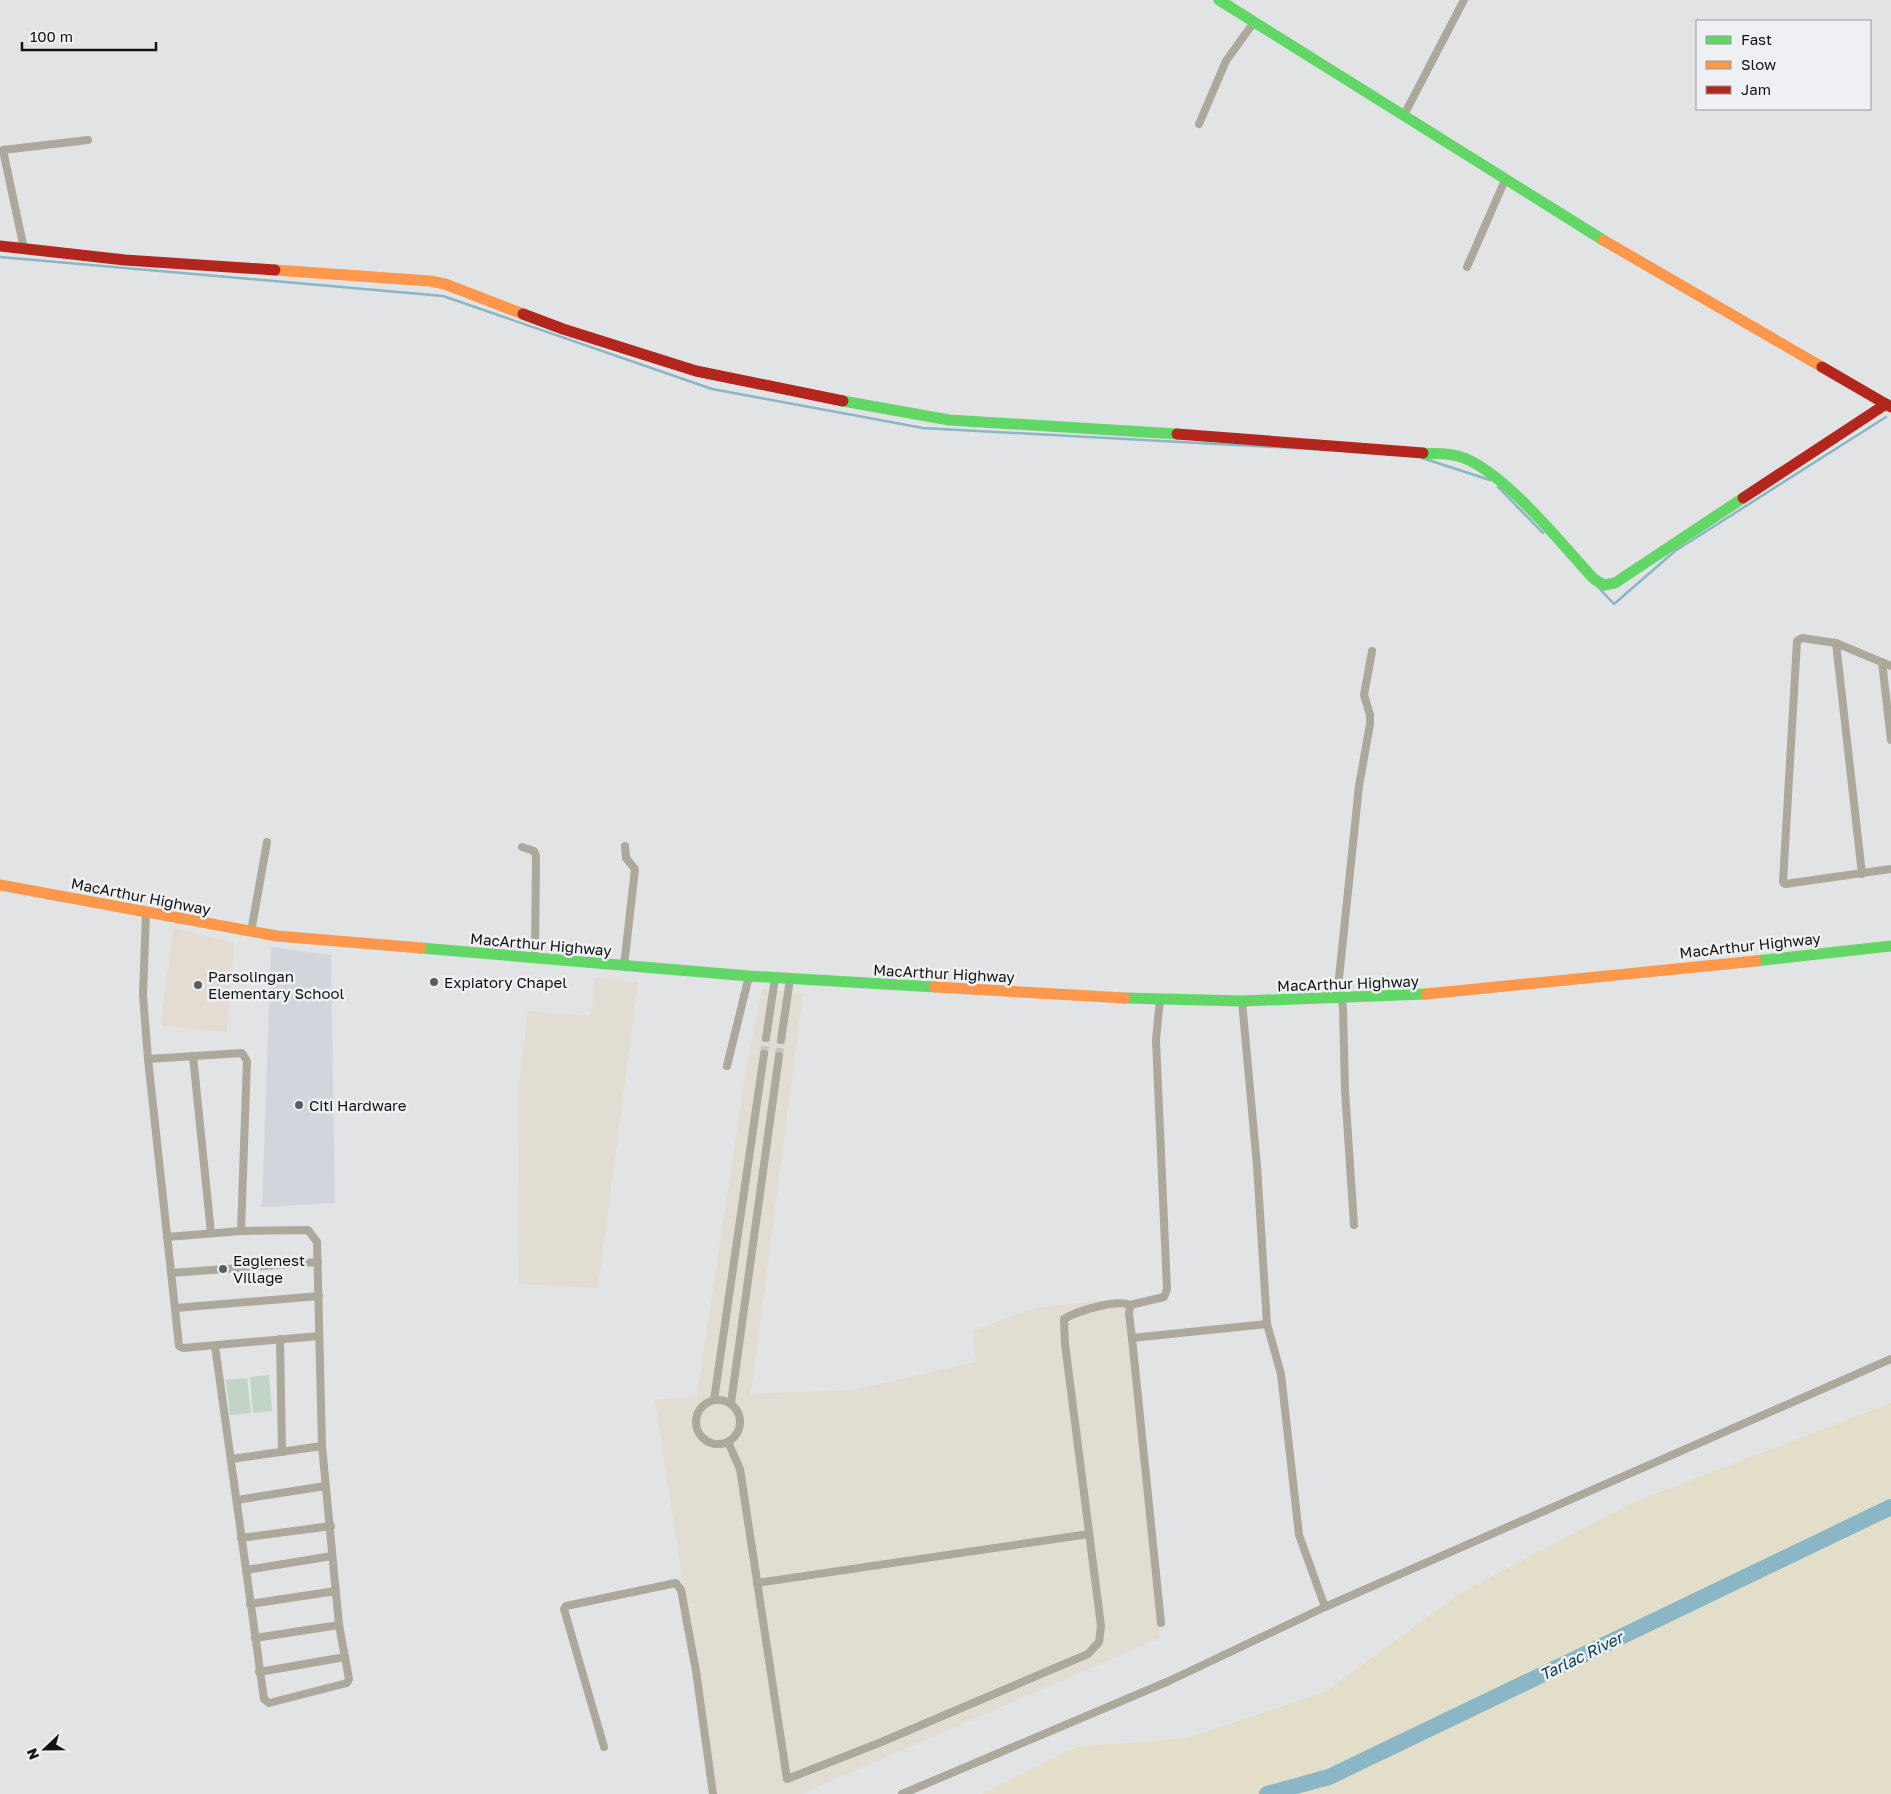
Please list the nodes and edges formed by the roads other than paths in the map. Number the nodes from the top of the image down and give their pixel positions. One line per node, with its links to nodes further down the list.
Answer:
1 (1219, 0): 3 (main road)
2 (1464, 0): 4 (street)
3 (1254, 22): 4 (main road); 5 (street)
4 (1404, 115): 7 (main road)
5 (1199, 124)
6 (88, 140): 9 (street)
7 (1505, 180): 10 (street); 11 (main road)
8 (0, 246): 9 (main road)
9 (24, 249): 11 (main road)
10 (1467, 267)
11 (1889, 406)
12 (1836, 644): 14 (street); 21 (street); 21 (street)
13 (1372, 651): 32 (street)
14 (1882, 662): 15 (street); 16 (street)
15 (1891, 666)
16 (1891, 740)
17 (267, 842): 24 (street)
18 (625, 846): 27 (street)
19 (522, 847): 26 (street)
20 (1891, 869): 21 (street)
21 (1862, 874)
22 (0, 885): 23 (main road, MacArthur Highway)
23 (146, 912): 24 (main road, MacArthur Highway); 39 (street)
24 (251, 932): 26 (main road, MacArthur Highway)
25 (1891, 946): 32 (main road, MacArthur Highway)
26 (535, 958): 27 (main road, MacArthur Highway)
27 (624, 966): 28 (main road, MacArthur Highway)
28 (749, 976): 29 (main road, MacArthur Highway); 40 (street)
29 (774, 978): 30 (main road, MacArthur Highway); 34 (street)
30 (790, 979): 31 (main road, MacArthur Highway); 35 (street)
31 (1160, 999): 33 (main road, MacArthur Highway); 52 (street)
32 (1341, 1000): 33 (main road, MacArthur Highway); 45 (street)
33 (1242, 1002): 56 (street)
34 (766, 1038)
35 (781, 1040)
36 (764, 1054): 41 (street)
37 (193, 1056): 39 (street); 46 (street); 47 (street)
38 (779, 1056): 42 (street)
39 (148, 1059): 48 (street)
40 (727, 1066)
41 (750, 1145): 42 (street); 43 (street)
42 (766, 1145): 44 (street)
43 (739, 1225): 44 (street); 53 (street)
44 (755, 1226): 55 (street)
45 (1354, 1226)
46 (241, 1231): 47 (street); 49 (street)
47 (211, 1233): 48 (street)
48 (167, 1237): 50 (street)
49 (318, 1262): 50 (street); 51 (street)
50 (171, 1273): 54 (street)
51 (319, 1296): 54 (street); 57 (street)
52 (1130, 1305): 58 (street); 71 (street)
53 (727, 1306): 55 (street); 62 (street)
54 (175, 1308): 60 (street)
55 (744, 1308): 63 (street)
56 (1268, 1324): 58 (street); 78 (street)
57 (319, 1336): 59 (street); 65 (street)
58 (1132, 1338): 79 (street)
59 (280, 1339): 60 (street); 66 (street)
60 (215, 1346): 67 (street)
61 (1891, 1359): 78 (street)
62 (714, 1400): 63 (street); 64 (street)
63 (731, 1403): 64 (street)
64 (728, 1442): 75 (street)
65 (322, 1446): 66 (street); 68 (street)
66 (282, 1452): 67 (street)
67 (231, 1459): 69 (street)
68 (326, 1486): 69 (street); 70 (street)
69 (237, 1500): 72 (street)
70 (331, 1526): 72 (street); 73 (street)
71 (1089, 1534): 75 (street); 75 (street)
72 (242, 1538): 74 (street)
73 (332, 1556): 74 (street); 76 (street)
74 (246, 1570): 77 (street)
75 (757, 1583)
76 (336, 1590): 77 (street); 80 (street)
77 (250, 1604): 81 (street)
78 (1325, 1607): 86 (street)
79 (1161, 1624)
80 (339, 1625): 81 (street); 82 (street)
81 (255, 1638): 83 (street)
82 (345, 1657): 83 (street); 83 (street)
83 (259, 1672)
84 (604, 1747): 85 (street)
85 (713, 1794)
86 (902, 1794)

